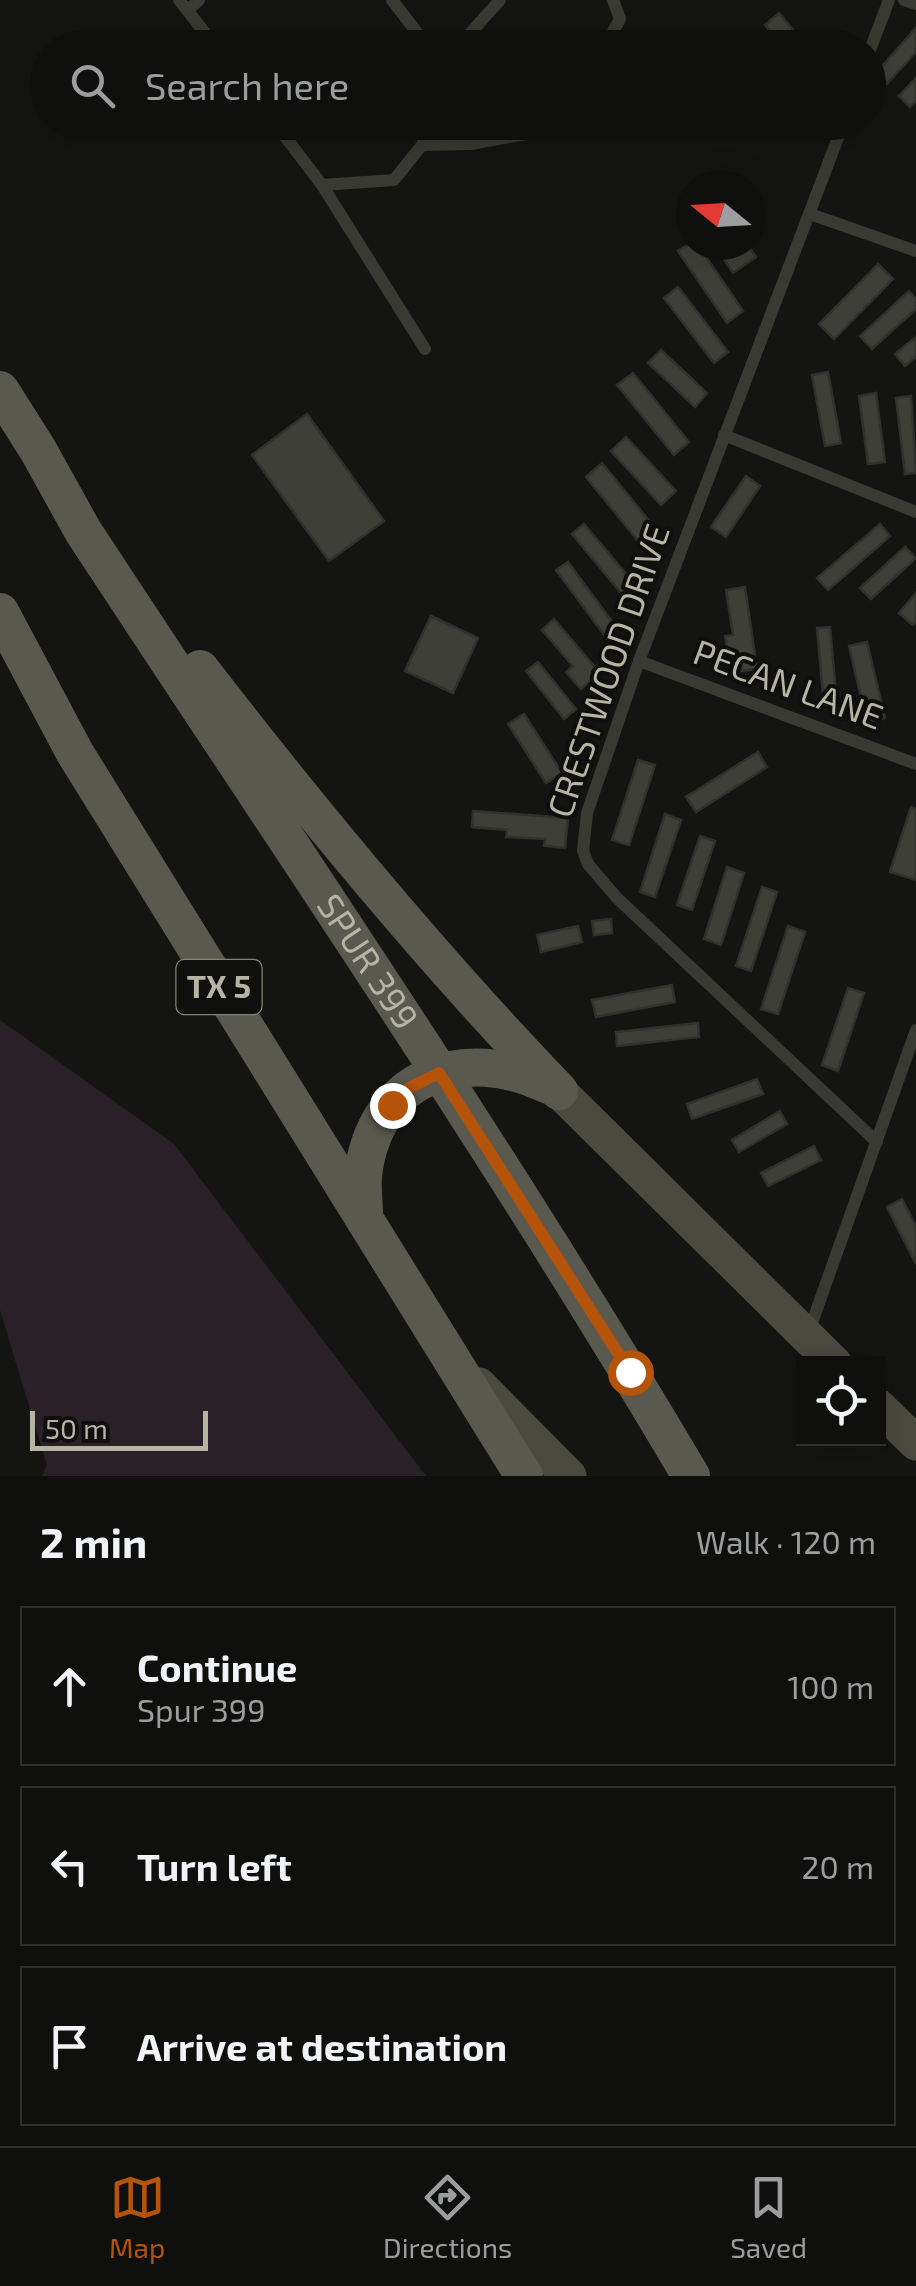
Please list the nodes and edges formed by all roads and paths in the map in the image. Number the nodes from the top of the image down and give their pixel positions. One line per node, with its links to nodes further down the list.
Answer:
1 (199, 0): 8 (lane)
2 (392, 0): 10 (lane)
3 (500, 0): 11 (lane)
4 (613, 0): 12 (lane)
5 (889, 0): 13 (lane)
6 (904, 0): 7 (lane)
7 (916, 4)
8 (184, 5): 9 (lane)
9 (203, 30)
10 (415, 30)
11 (473, 30)
12 (614, 30)
13 (878, 30)
14 (288, 140): 19 (lane)
15 (423, 140): 18 (lane)
16 (493, 140): 18 (lane)
17 (837, 140): 20 (lane, CRESTWOOD DRIVE)
18 (422, 145): 19 (lane)
19 (322, 185): 22 (lane)
20 (810, 214): 21 (lane); 24 (lane, CRESTWOOD DRIVE)
21 (916, 251)
22 (424, 349)
23 (0, 390): 25 (main road)
24 (724, 434): 26 (lane); 28 (lane, CRESTWOOD DRIVE)
25 (38, 450): 31 (main road, SPUR 399); 32 (main road)
26 (916, 512)
27 (0, 612): 34 (main road, TX 5)
28 (638, 661): 29 (lane, PECAN LANE); 33 (lane, CRESTWOOD DRIVE)
29 (916, 764)
30 (916, 1030): 33 (lane)
31 (439, 1073): 32 (main road); 34 (main road); 42 (main road, SPUR 399)
32 (559, 1091): 35 (main road)
33 (877, 1142): 35 (lane)
34 (364, 1215): 36 (main road, TX 5)
35 (807, 1336): 37 (main road)
36 (451, 1355): 40 (main road); 41 (main road, TX 5)
37 (827, 1356)
38 (886, 1414): 39 (main road)
39 (916, 1443)
40 (524, 1476)
41 (570, 1476)
42 (691, 1476)

